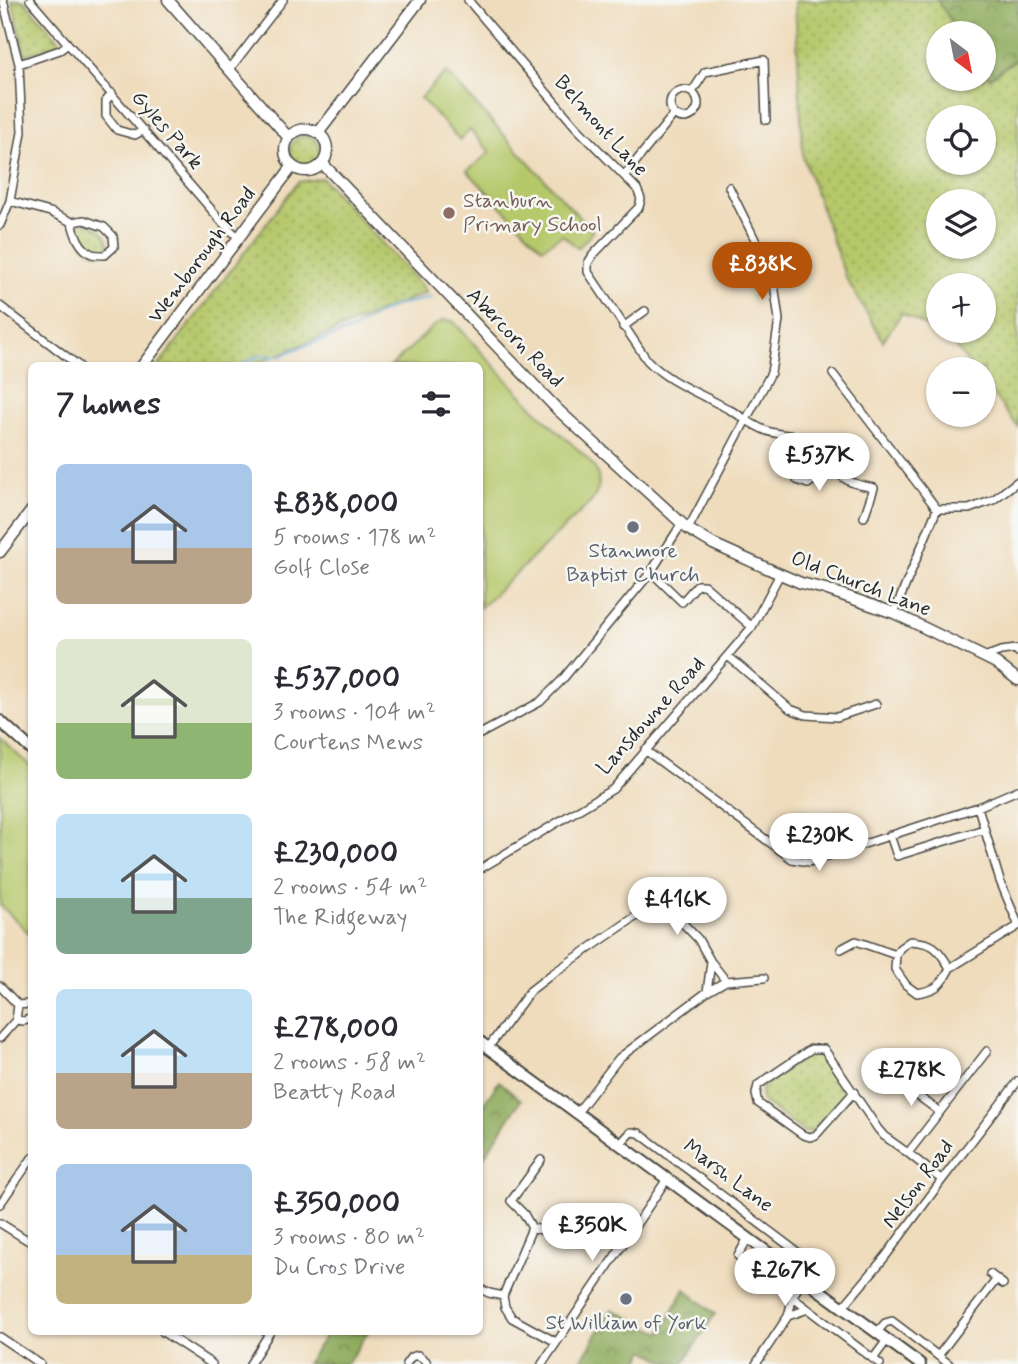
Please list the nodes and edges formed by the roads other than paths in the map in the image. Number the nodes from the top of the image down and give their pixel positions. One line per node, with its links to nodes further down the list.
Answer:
1 (3, 0): 8 (street)
2 (30, 0): 7 (street, Gyles Park)
3 (168, 0): 9 (street)
4 (283, 0): 9 (street)
5 (420, 0): 15 (street)
6 (468, 0): 19 (street, Belmont Lane)
7 (68, 44): 8 (street); 11 (street, Gyles Park)
8 (19, 64): 21 (street)
9 (229, 70): 16 (street)
10 (692, 92): 12 (street); 12 (street); 13 (street)
11 (112, 93): 14 (street, Gyles Park); 14 (street)
12 (674, 114): 19 (street)
13 (766, 120)
14 (144, 130): 24 (street, Gyles Park)
15 (319, 132): 16 (street); 17 (street)
16 (289, 138): 18 (street)
17 (323, 164): 18 (street); 38 (street, Abercorn Road)
18 (292, 167): 24 (street, Wemborough Road)
19 (625, 175): 27 (street, Belmont Lane)
20 (729, 187): 31 (street)
21 (10, 201): 22 (street); 23 (street)
22 (72, 222): 22 (street)
23 (0, 225)
24 (239, 238): 29 (street, Wemborough Road)
25 (0, 306): 28 (street)
26 (645, 311): 27 (street)
27 (623, 327): 31 (street, Belmont Lane)
28 (74, 362)
29 (145, 362)
30 (833, 374): 35 (street)
31 (746, 421): 32 (street, Belmont Lane); 38 (street)
32 (835, 465): 33 (street); 37 (street, Belmont Lane)
33 (797, 480)
34 (1018, 481): 35 (street)
35 (937, 509): 42 (street)
36 (28, 515): 39 (street)
37 (864, 517)
38 (685, 526): 40 (street); 41 (street, Old Church Lane)
39 (0, 552)
40 (651, 572): 43 (street); 50 (street)
41 (780, 574): 42 (street, Old Church Lane); 43 (street, Lansdowne Road)
42 (894, 613): 46 (street, Old Church Lane)
43 (752, 627): 45 (street, Lansdowne Road)
44 (1018, 652): 46 (street)
45 (727, 656): 48 (street); 52 (street, Lansdowne Road)
46 (984, 657): 47 (street, Old Church Lane)
47 (1018, 680)
48 (877, 704)
49 (0, 721): 51 (main road)
50 (483, 732)
51 (28, 746)
52 (646, 750): 56 (street); 57 (street, Lansdowne Road)
53 (1018, 790): 54 (street)
54 (978, 807): 55 (street); 56 (street)
55 (984, 829): 56 (street); 58 (street)
56 (890, 835)
57 (483, 867)
58 (1018, 925): 62 (street)
59 (841, 949): 60 (street)
60 (896, 955): 62 (street); 62 (street)
61 (711, 962): 64 (street); 66 (street); 72 (street)
62 (950, 968)
63 (764, 978): 64 (street)
64 (726, 981): 66 (street)
65 (0, 986): 68 (street)
66 (707, 992): 78 (street)
67 (28, 1004): 68 (street)
68 (18, 1005): 70 (street)
69 (28, 1019): 70 (street)
70 (16, 1020): 71 (street)
71 (0, 1038)
72 (484, 1045): 78 (main road, Marsh Lane)
73 (987, 1051): 77 (street)
74 (907, 1081): 77 (street)
75 (1018, 1082): 84 (street, Nelson Road)
76 (854, 1092): 76 (street); 80 (street)
77 (940, 1112): 80 (street)
78 (576, 1114): 79 (main road, Marsh Lane)
79 (619, 1145): 83 (main road, Marsh Lane); 91 (street, Marsh Lane)
80 (908, 1153): 84 (street)
81 (541, 1160): 87 (street)
82 (28, 1164): 85 (street)
83 (667, 1179): 88 (main road, Marsh Lane); 105 (street)
84 (942, 1180): 97 (street, Nelson Road)
85 (0, 1204)
86 (0, 1223): 90 (street)
87 (532, 1228): 89 (street); 95 (street)
88 (748, 1238): 91 (main road, Marsh Lane); 96 (street, Marsh Lane)
89 (567, 1239)
90 (28, 1240)
91 (794, 1270): 92 (main road, Marsh Lane)
92 (804, 1278): 96 (street); 97 (main road, Marsh Lane)
93 (996, 1279): 106 (street)
94 (483, 1290): 95 (street)
95 (503, 1296): 105 (street)
96 (793, 1296): 98 (street, Marsh Lane); 99 (street)
97 (843, 1307): 100 (main road, Marsh Lane)
98 (808, 1309): 99 (street); 107 (street, Marsh Lane)
99 (788, 1317): 114 (street)
100 (877, 1332): 104 (main road, Marsh Lane); 106 (street)
101 (168, 1335): 109 (street)
102 (268, 1335): 110 (street)
103 (0, 1337): 108 (street)
104 (887, 1339): 107 (street); 115 (main road, Marsh Lane)
105 (556, 1342): 113 (street)
106 (938, 1356): 116 (street)
107 (877, 1361)
108 (40, 1364)
109 (212, 1364)
110 (250, 1364)
111 (406, 1364): 112 (street)
112 (427, 1364)
113 (542, 1364)
114 (756, 1364)
115 (920, 1364)
116 (949, 1364)

